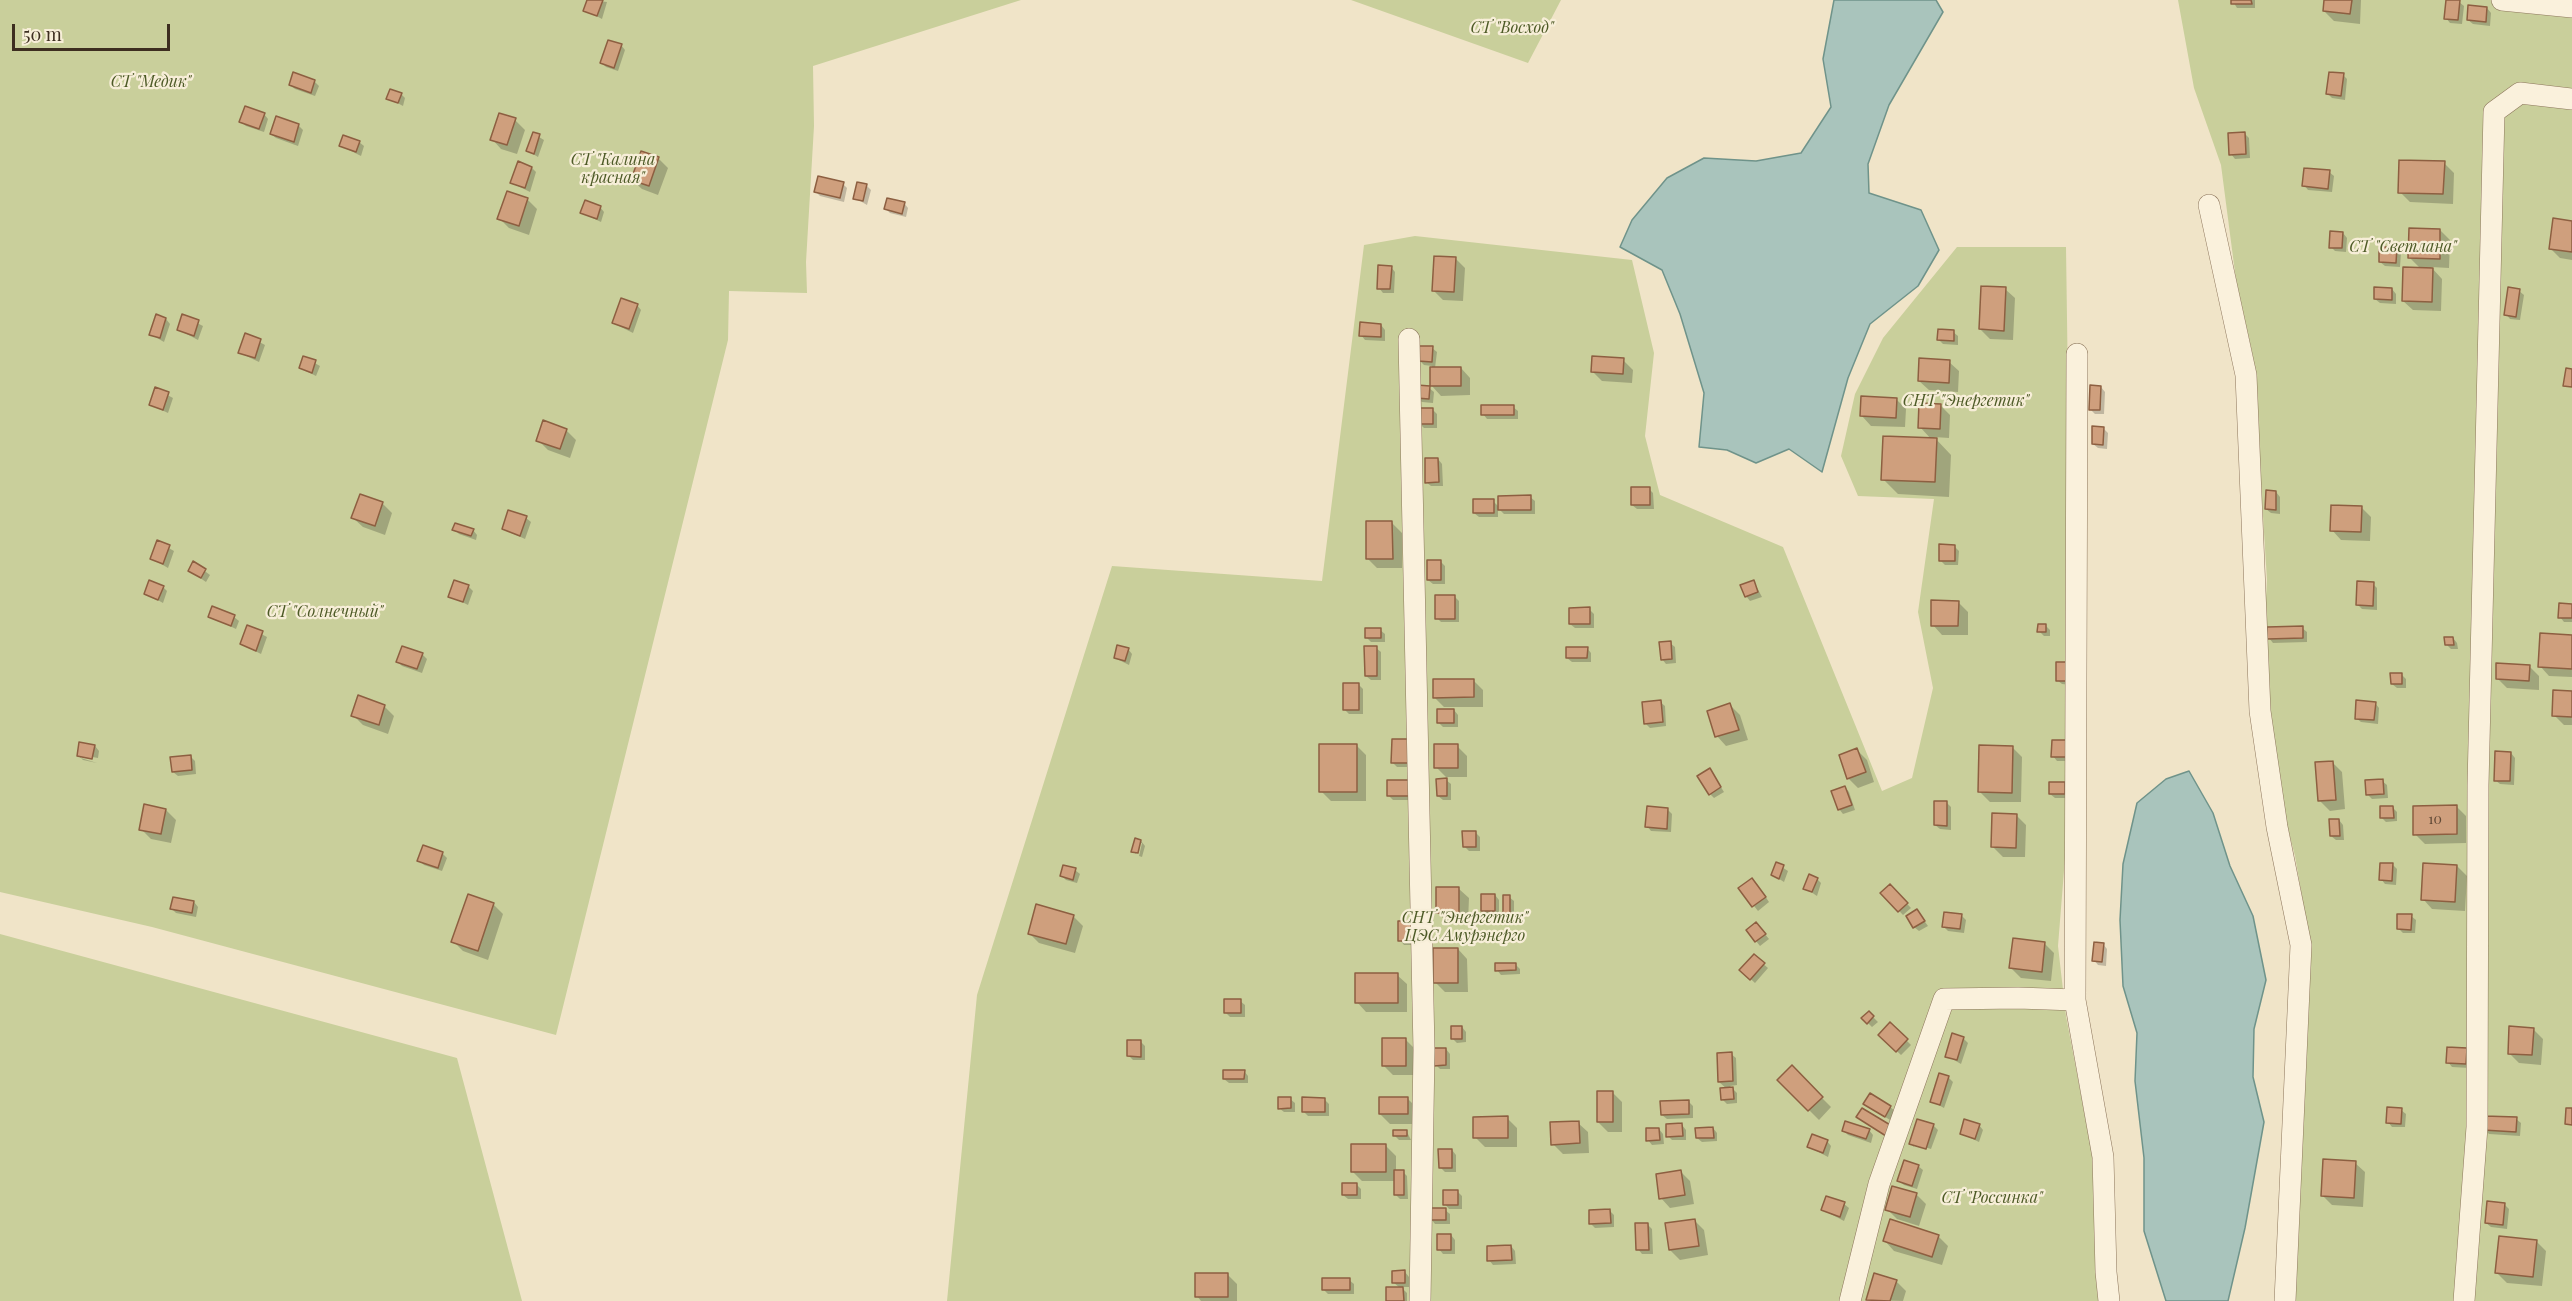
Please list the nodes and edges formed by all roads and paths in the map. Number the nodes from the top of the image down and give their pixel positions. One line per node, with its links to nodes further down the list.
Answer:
1 (2502, 0): 2 (street)
2 (2572, 7)
3 (2572, 99): 12 (street)
4 (2210, 205): 11 (street)
5 (1409, 339): 8 (street)
6 (2076, 354): 7 (street)
7 (2075, 1000): 9 (street); 10 (street)
8 (1420, 1301)
9 (1850, 1301)
10 (2109, 1301)
11 (2285, 1301)
12 (2464, 1301)

